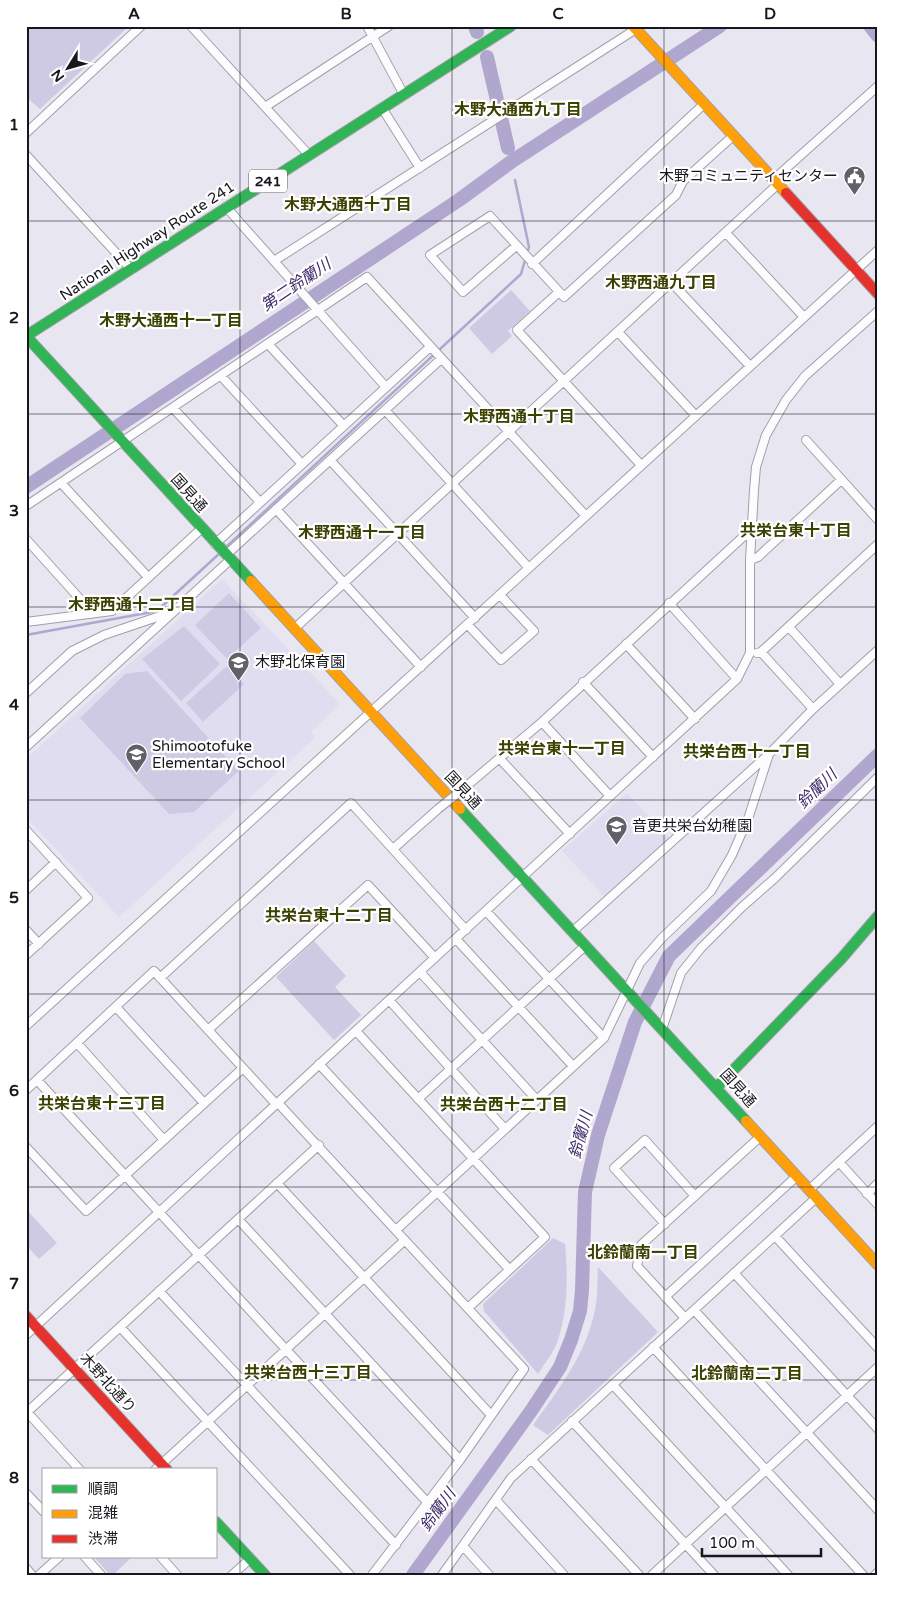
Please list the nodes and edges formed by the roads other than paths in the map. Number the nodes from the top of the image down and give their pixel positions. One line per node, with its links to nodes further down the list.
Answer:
1 (141, 26): 13 (street)
2 (191, 26): 11 (street)
3 (367, 26): 7 (street)
4 (389, 26): 7 (street)
5 (511, 26): 9 (main road, National Highway Route 241 / 241)
6 (635, 28): 10 (main road); 17 (street)
7 (372, 37): 9 (street); 11 (street)
8 (878, 86): 18 (street)
9 (404, 95): 12 (main road, National Highway Route 241 / 241)
10 (704, 104): 14 (main road); 24 (street)
11 (266, 107): 16 (street)
12 (382, 108): 16 (main road, National Highway Route 241 / 241); 17 (street)
13 (26, 133)
14 (733, 136): 18 (main road); 28 (street)
15 (26, 155): 25 (street)
16 (309, 155): 19 (main road, National Highway Route 241 / 241)
17 (420, 168): 23 (street)
18 (775, 182): 20 (street); 26 (main road)
19 (226, 207): 23 (street); 25 (main road, National Highway Route 241 / 241)
20 (726, 233): 27 (street); 32 (street)
21 (516, 246): 21 (street); 24 (street)
22 (878, 250): 26 (street)
23 (274, 261): 30 (street)
24 (532, 264): 28 (street)
25 (130, 268): 34 (main road, National Highway Route 241 / 241)
26 (856, 270): 29 (main road); 32 (street)
27 (671, 282): 33 (street); 38 (street)
28 (559, 292): 40 (street)
29 (878, 294)
30 (318, 310): 35 (street); 36 (street); 41 (street)
31 (878, 311): 62 (street)
32 (804, 317): 38 (street)
33 (618, 332): 40 (street); 44 (street)
34 (26, 336): 47 (main road, 国見通)
35 (268, 344): 39 (street); 45 (street)
36 (430, 347): 37 (street); 41 (street)
37 (441, 359): 43 (street); 46 (street)
38 (750, 366): 44 (street)
39 (221, 376): 42 (street); 50 (street)
40 (564, 381): 46 (street); 51 (street)
41 (386, 386): 45 (street)
42 (173, 408): 47 (street); 55 (street)
43 (385, 410): 49 (street); 54 (street)
44 (696, 416): 51 (street)
45 (343, 425): 50 (street)
46 (508, 432): 54 (street); 58 (street)
47 (119, 439): 53 (street); 60 (main road, 国見通)
48 (806, 440): 52 (street)
49 (330, 460): 57 (street); 61 (street)
50 (302, 464): 55 (street)
51 (642, 465): 58 (street)
52 (841, 480): 59 (street); 67 (street)
53 (61, 483): 56 (street); 69 (street)
54 (451, 483): 61 (street); 68 (street)
55 (260, 502): 64 (street)
56 (26, 506)
57 (276, 509): 66 (street); 70 (street)
58 (586, 516): 68 (street)
59 (878, 520)
60 (202, 529): 64 (main road, 国見通); 69 (street)
61 (398, 533): 70 (street); 75 (street)
62 (751, 535): 67 (street); 72 (street)
63 (26, 539): 74 (street)
64 (215, 544): 66 (main road, 国見通)
65 (878, 544): 78 (street)
66 (228, 558): 73 (street); 79 (main road, 国見通)
67 (750, 560): 83 (street)
68 (529, 568): 71 (street)
69 (148, 577): 74 (street)
70 (344, 583): 79 (street); 84 (street)
71 (500, 595): 75 (street); 77 (street)
72 (669, 603): 80 (street); 85 (street)
73 (173, 611): 88 (street); 93 (street)
74 (91, 614): 76 (street)
75 (475, 618): 77 (street)
76 (26, 622)
77 (468, 625): 84 (street)
78 (789, 626): 82 (street); 87 (street)
79 (294, 629): 90 (main road, 国見通)
80 (626, 644): 86 (street); 91 (street)
81 (878, 650): 87 (street)
82 (761, 652): 83 (street); 89 (street)
83 (750, 654): 85 (street)
84 (421, 667): 90 (street)
85 (737, 679): 91 (street)
86 (583, 682): 92 (street); 95 (street)
87 (840, 684): 89 (street)
88 (26, 693)
89 (813, 708): 94 (street)
90 (371, 712): 103 (main road, 国見通); 122 (street)
91 (695, 719): 95 (street)
92 (542, 722): 96 (street); 98 (street)
93 (26, 747)
94 (769, 754): 109 (street); 118 (street)
95 (653, 757): 98 (street)
96 (500, 759): 100 (street); 101 (street, bridge)
97 (878, 777): 123 (street)
98 (610, 796): 100 (street)
99 (26, 830): 102 (street)
100 (570, 834): 103 (street)
101 (393, 849): 108 (street); 116 (street)
102 (56, 862): 104 (street); 111 (street)
103 (523, 878): 105 (street); 109 (main road, 国見通)
104 (26, 890)
105 (486, 911): 108 (street); 117 (street)
106 (878, 916): 134 (main road)
107 (26, 930): 111 (street)
108 (466, 930): 110 (street)
109 (572, 932): 112 (main road, 国見通)
110 (456, 939): 114 (street); 120 (street)
111 (39, 944): 113 (street)
112 (585, 946): 117 (street); 118 (main road, 国見通)
113 (26, 956)
114 (435, 958): 115 (street); 124 (street)
115 (420, 972): 119 (street); 127 (street)
116 (160, 978): 121 (street); 124 (street)
117 (549, 978): 120 (street); 126 (street)
118 (631, 996): 123 (main road, 国見通); 126 (street)
119 (389, 1000): 125 (street); 132 (street)
120 (518, 1006): 127 (street); 130 (street)
121 (116, 1007): 128 (street); 138 (street)
122 (26, 1026)
123 (662, 1029): 134 (main road, 国見通)
124 (208, 1030): 131 (street)
125 (356, 1030): 129 (street); 136 (street)
126 (604, 1038): 130 (street)
127 (482, 1040): 132 (street); 137 (street)
128 (76, 1043): 133 (street); 143 (street)
129 (319, 1064): 139 (street); 152 (street)
130 (573, 1066): 137 (street)
131 (243, 1068): 138 (street); 139 (street)
132 (450, 1069): 136 (street); 141 (street)
133 (37, 1080): 135 (street); 148 (street)
134 (717, 1087): 142 (main road, 国見通)
135 (26, 1090)
136 (418, 1099): 146 (street)
137 (537, 1100): 141 (street)
138 (204, 1103): 143 (street)
139 (277, 1103): 144 (street); 157 (street)
140 (878, 1126): 147 (street)
141 (505, 1129): 146 (street)
142 (761, 1136): 149 (main road, 国見通); 155 (street)
143 (164, 1140): 148 (street)
144 (318, 1146): 150 (street); 160 (street)
145 (26, 1147): 148 (street)
146 (473, 1159): 152 (street); 165 (street)
147 (839, 1162): 153 (street); 154 (street)
148 (126, 1175): 157 (street)
149 (797, 1176): 153 (main road, 国見通); 169 (street)
150 (277, 1183): 158 (street); 167 (street)
151 (878, 1184): 154 (street)
152 (437, 1192): 160 (street); 165 (street)
153 (813, 1194): 161 (street); 164 (main road, 国見通)
154 (867, 1194): 156 (street)
155 (695, 1196): 159 (street); 159 (street)
156 (878, 1205)
157 (159, 1212): 163 (street); 175 (street)
158 (238, 1219): 163 (street); 172 (street)
159 (665, 1224): 169 (street)
160 (396, 1230): 162 (street)
161 (775, 1236): 166 (street); 179 (street)
162 (405, 1240): 167 (street); 170 (street)
163 (198, 1256): 168 (street); 180 (street)
164 (878, 1265)
165 (509, 1269): 170 (street)
166 (734, 1273): 171 (street); 185 (street)
167 (364, 1279): 172 (street); 187 (street)
168 (159, 1291): 176 (street); 184 (street)
169 (665, 1297): 174 (street)
170 (468, 1308): 187 (street)
171 (694, 1310): 174 (street); 191 (street)
172 (326, 1314): 180 (street); 193 (street)
173 (26, 1316): 175 (main road, 木野北通り)
174 (685, 1318): 178 (street)
175 (36, 1326): 177 (street); 182 (main road, 木野北通り)
176 (120, 1327): 182 (street); 189 (street)
177 (26, 1334)
178 (653, 1347): 183 (street); 196 (street)
179 (878, 1348)
180 (286, 1351): 184 (street); 199 (street)
181 (878, 1367): 185 (street)
182 (75, 1369): 186 (street); 195 (main road, 木野北通り)
183 (613, 1385): 188 (street); 200 (street)
184 (246, 1386): 189 (street); 205 (street)
185 (847, 1396): 190 (street); 191 (street)
186 (27, 1413): 194 (street)
187 (491, 1415): 193 (street)
188 (572, 1421): 192 (street); 204 (street)
189 (207, 1422): 195 (street); 219 (street)
190 (878, 1429)
191 (807, 1432): 196 (street); 202 (street)
192 (531, 1459): 198 (street); 224 (street)
193 (460, 1460): 199 (street)
194 (78, 1468)
195 (162, 1468)
196 (766, 1470): 200 (street); 228 (street)
197 (26, 1494): 201 (street)
198 (496, 1500): 206 (street); 223 (street)
199 (427, 1502): 205 (street)
200 (726, 1507): 204 (street); 227 (street)
201 (42, 1510)
202 (878, 1510)
203 (218, 1524): 210 (main road)
204 (686, 1544): 225 (street); 226 (street)
205 (396, 1545): 220 (street)
206 (463, 1546): 221 (street); 222 (street)
207 (58, 1558): 214 (street)
208 (86, 1558): 215 (street)
209 (161, 1558): 216 (street)
210 (250, 1559): 217 (street); 218 (main road)
211 (26, 1568): 213 (street)
212 (878, 1572): 229 (street)
213 (32, 1575)
214 (39, 1575)
215 (101, 1575)
216 (177, 1575)
217 (232, 1575)
218 (264, 1575)
219 (350, 1575)
220 (372, 1575)
221 (442, 1575)
222 (489, 1575)
223 (564, 1575)
224 (639, 1575)
225 (652, 1575)
226 (714, 1575)
227 (788, 1575)
228 (863, 1575)
229 (875, 1575)

